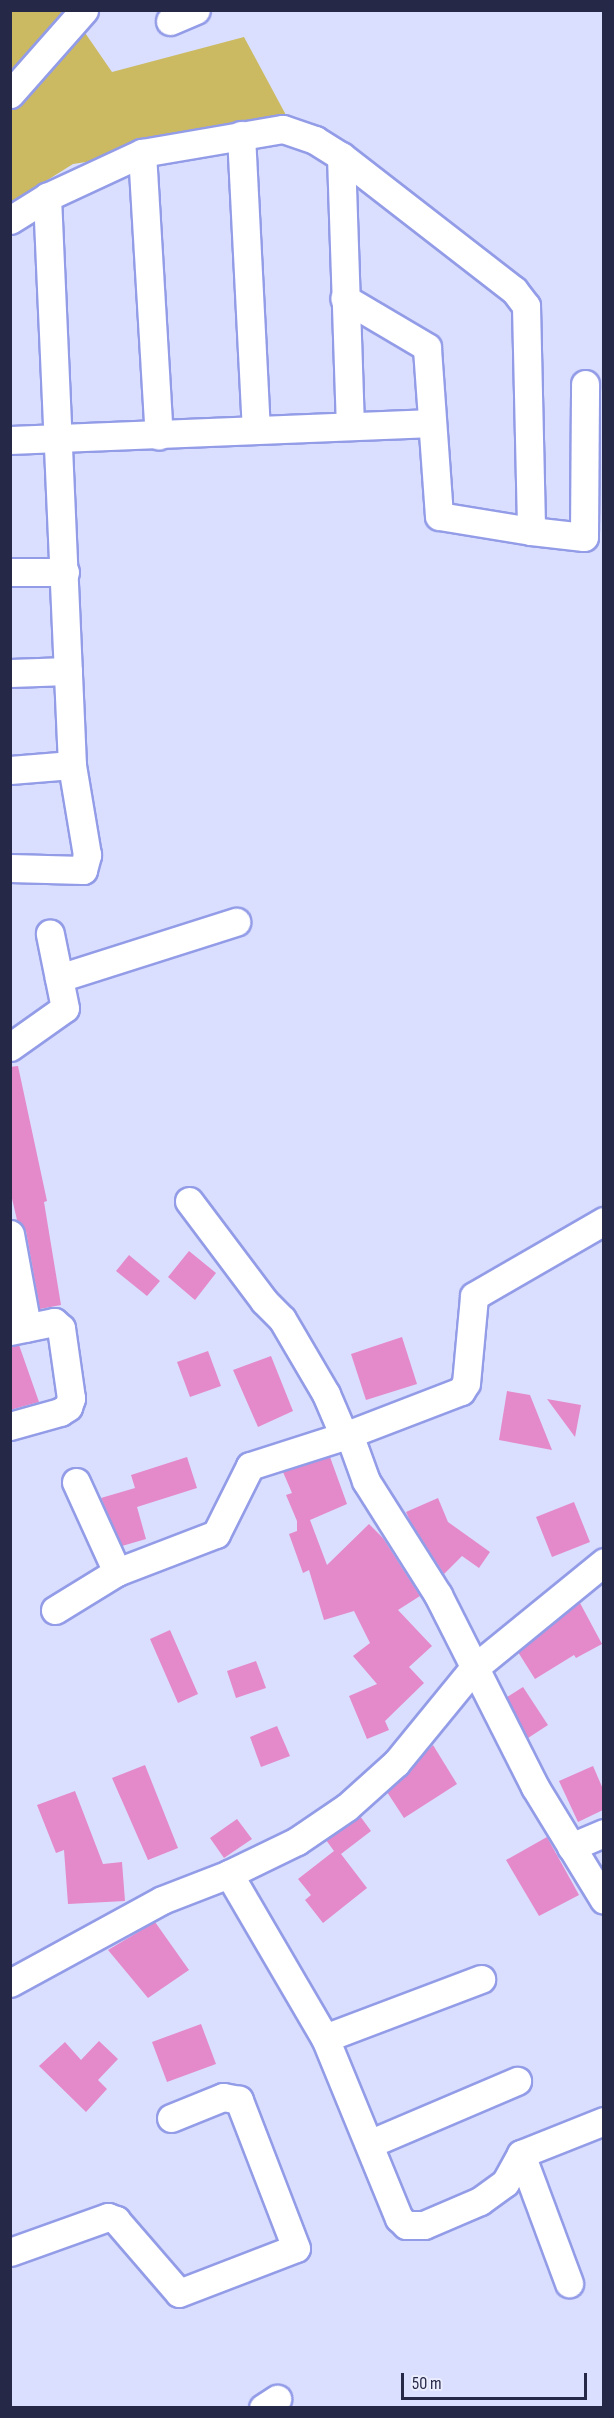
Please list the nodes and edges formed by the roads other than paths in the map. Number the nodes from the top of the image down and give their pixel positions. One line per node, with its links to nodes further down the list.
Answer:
1 (84, 10): 4 (street)
2 (196, 10): 3 (street)
3 (170, 21)
4 (10, 94)
5 (241, 135): 6 (street); 7 (street); 14 (street)
6 (142, 153): 8 (street); 15 (street)
7 (341, 156): 10 (street); 18 (street)
8 (46, 197): 9 (street); 16 (street)
9 (10, 220)
10 (344, 298): 12 (street); 13 (street)
11 (585, 384): 18 (street)
12 (432, 423): 13 (street); 18 (street)
13 (350, 426): 14 (street)
14 (256, 430): 15 (street)
15 (159, 435): 16 (street)
16 (60, 439): 17 (street); 20 (street)
17 (10, 441)
18 (531, 531)
19 (10, 572): 20 (street)
20 (65, 572): 21 (street)
21 (68, 671): 22 (street); 23 (street)
22 (10, 673)
23 (72, 765): 24 (street); 25 (street)
24 (10, 770)
25 (10, 868)
26 (236, 922): 28 (street)
27 (50, 934): 28 (street)
28 (59, 978): 29 (street)
29 (10, 1047)
30 (189, 1201): 35 (street)
31 (603, 1221): 35 (street)
32 (11, 1234): 33 (street)
33 (19, 1329): 34 (street)
34 (10, 1426)
35 (346, 1435): 38 (street); 40 (street)
36 (76, 1482): 38 (street)
37 (603, 1562): 40 (street)
38 (117, 1572): 39 (street)
39 (55, 1610)
40 (473, 1669): 42 (street); 43 (street)
41 (603, 1833): 42 (street)
42 (572, 1847): 44 (street)
43 (229, 1874): 46 (street); 47 (street)
44 (603, 1900)
45 (481, 1979): 47 (street)
46 (10, 1983)
47 (325, 2038): 51 (street)
48 (517, 2081): 51 (street)
49 (171, 2118): 53 (street)
50 (603, 2121): 52 (street)
51 (369, 2144): 52 (street)
52 (521, 2154): 54 (street)
53 (10, 2252)
54 (569, 2283)

